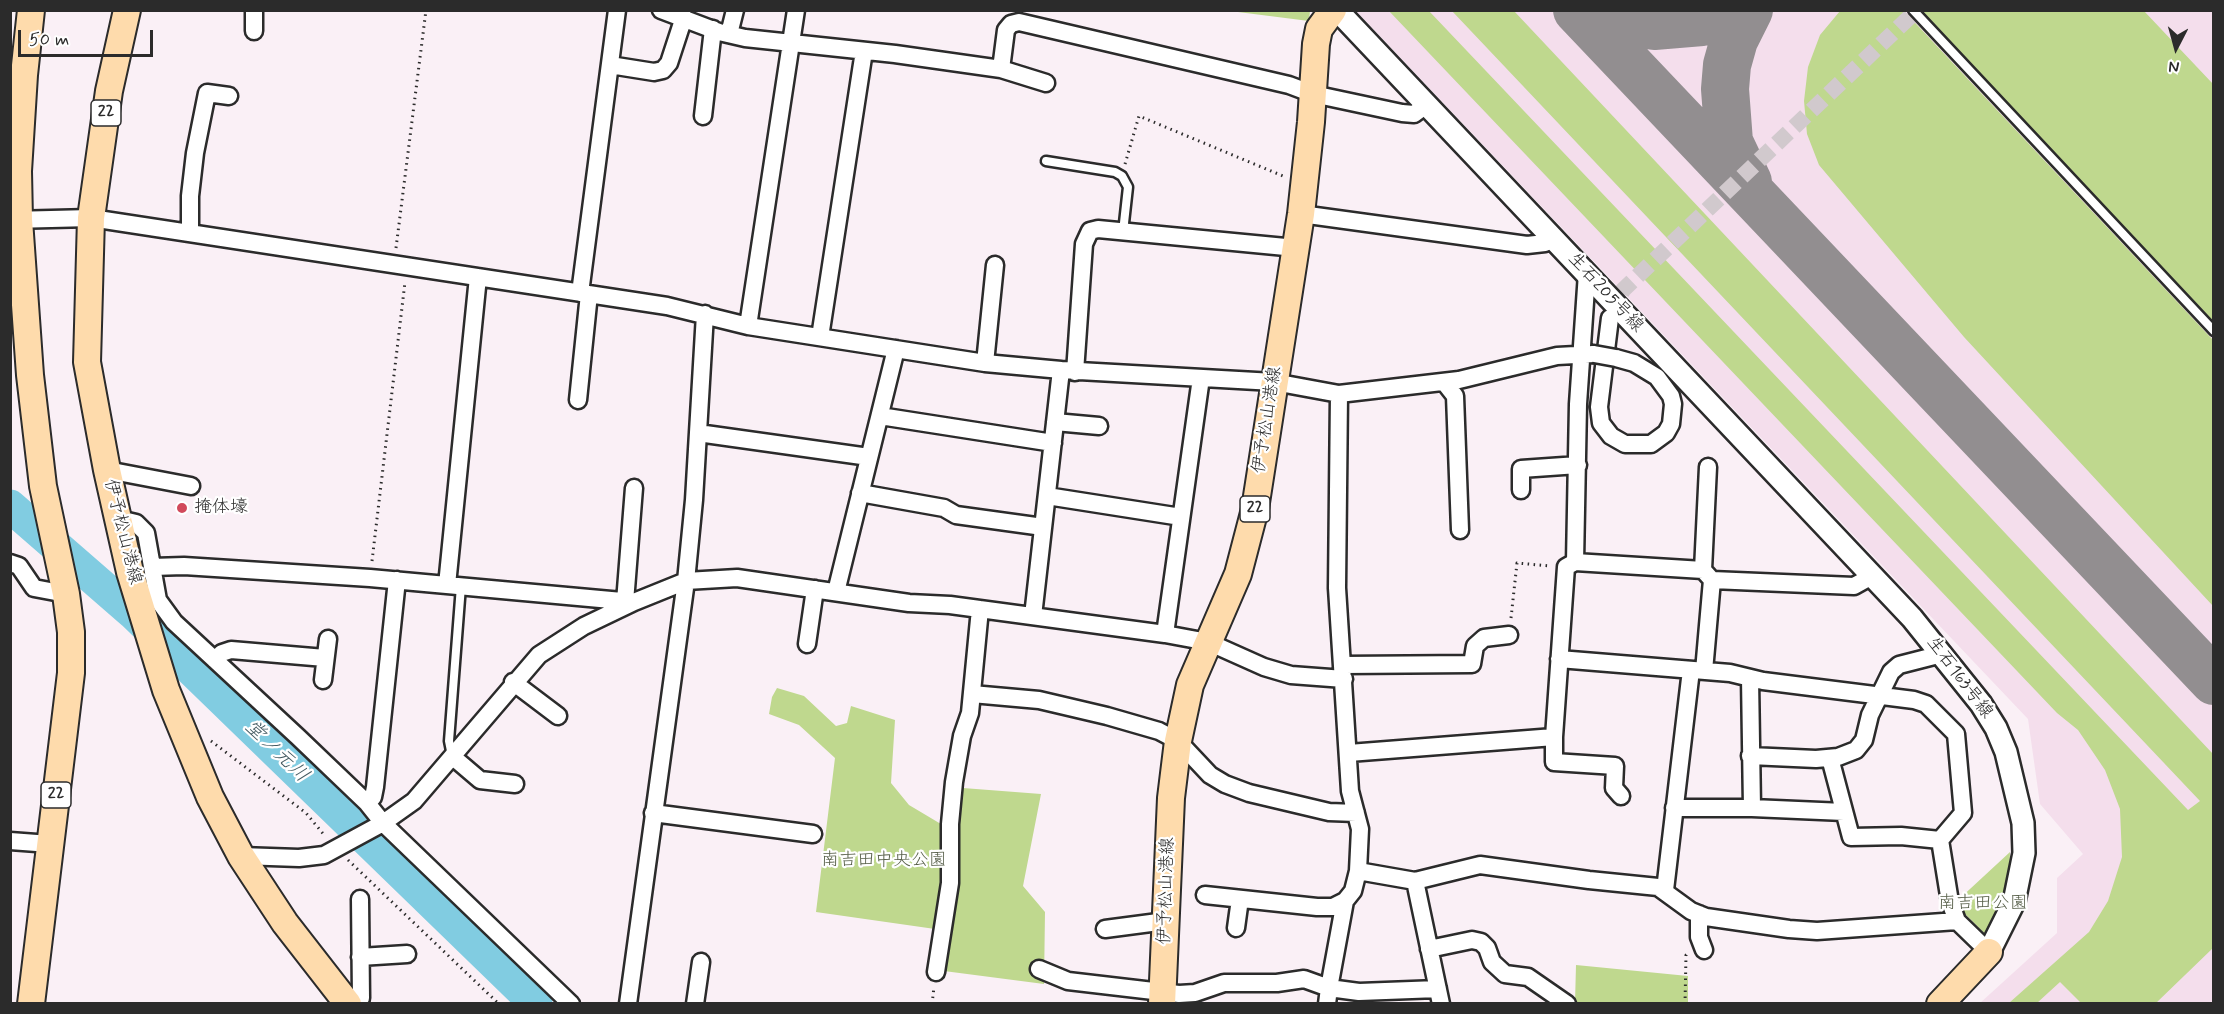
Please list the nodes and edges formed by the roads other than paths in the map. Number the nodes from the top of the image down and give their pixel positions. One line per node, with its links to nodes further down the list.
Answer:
1 (31, 10): 25 (main road, 22)
2 (127, 10): 24 (main road, 伊予松山港線 / 22)
3 (254, 10): 11 (street)
4 (617, 10): 15 (street)
5 (661, 10): 10 (street)
6 (735, 10): 12 (street)
7 (796, 10): 13 (street)
8 (1335, 10): 18 (main road, 伊予松山港線 / 22); 20 (street, 生石205号線)
9 (1913, 10): 37 (lane)
10 (684, 17): 12 (street); 15 (street)
11 (254, 31)
12 (721, 32): 13 (street); 21 (street)
13 (792, 44): 14 (street); 36 (street)
14 (864, 51): 16 (street); 38 (street)
15 (610, 65): 33 (street)
16 (1001, 69): 17 (street); 18 (street)
17 (1046, 83)
18 (1312, 94): 20 (street); 23 (main road, 伊予松山港線 / 22)
19 (230, 96): 27 (street)
20 (1426, 105): 28 (street, 生石205号線)
21 (703, 116)
22 (1046, 161): 26 (lane)
23 (1301, 214): 28 (street); 29 (main road, 伊予松山港線 / 22)
24 (91, 218): 25 (street); 27 (street); 56 (main road, 伊予松山港線 / 22)
25 (15, 220): 74 (main road, 22)
26 (1123, 232): 29 (street); 42 (street)
27 (190, 233): 32 (street)
28 (1553, 238): 31 (street, 生石205号線)
29 (1296, 248): 44 (main road, 伊予松山港線 / 22)
30 (996, 265): 41 (street)
31 (1587, 273): 40 (street); 69 (street, 生石205号線)
32 (478, 277): 33 (street); 72 (street)
33 (584, 294): 34 (street); 47 (street)
34 (705, 314): 36 (street); 51 (street)
35 (1610, 318): 40 (street, bridge)
36 (748, 326): 38 (street)
37 (2214, 331)
38 (820, 337): 39 (street)
39 (896, 349): 41 (street); 48 (street)
40 (1588, 354): 45 (street); 54 (street)
41 (985, 363): 42 (street)
42 (1068, 371): 43 (street); 49 (street)
43 (1201, 378): 44 (street); 62 (street)
44 (1274, 382): 46 (street); 82 (main road, 伊予松山港線 / 22)
45 (1444, 382): 46 (street); 64 (street)
46 (1339, 394): 89 (street)
47 (578, 400)
48 (880, 416): 52 (street); 53 (street)
49 (1055, 422): 50 (street); 52 (street)
50 (1099, 426)
51 (698, 433): 53 (street); 71 (street)
52 (1053, 443): 61 (street)
53 (869, 457): 60 (street)
54 (1578, 465): 59 (street); 66 (street)
55 (1708, 467): 68 (street)
56 (107, 470): 57 (street); 67 (main road, 伊予松山港線 / 22)
57 (191, 486)
58 (634, 488): 76 (street)
59 (1521, 490)
60 (861, 493): 63 (street); 75 (street)
61 (1047, 496): 62 (street); 63 (street)
62 (1181, 517): 79 (street)
63 (1044, 527): 78 (street)
64 (1460, 530)
65 (10, 563): 74 (street)
66 (1571, 564): 68 (street); 86 (street)
67 (141, 570): 70 (street); 87 (street); 115 (main road, 伊予松山港線 / 22)
68 (1707, 575): 69 (street); 88 (street)
69 (1872, 576): 84 (street, 生石163号線)
70 (397, 580): 72 (street); 104 (street)
71 (686, 581): 73 (street); 76 (street); 108 (street)
72 (454, 586): 76 (street); 100 (lane)
73 (815, 589): 75 (street); 83 (street)
74 (65, 590): 114 (main road, 22)
75 (836, 591): 77 (street)
76 (629, 602): 92 (street)
77 (980, 609): 78 (street); 93 (street)
78 (1033, 616): 79 (street)
79 (1165, 634): 82 (street)
80 (1509, 634): 89 (street)
81 (328, 639): 85 (street)
82 (1208, 642): 89 (street); 97 (main road, 伊予松山港線 / 22)
83 (807, 644)
84 (1942, 654): 94 (street); 130 (street, 生石163号線)
85 (325, 658): 87 (street); 91 (street)
86 (1559, 659): 88 (street); 96 (street)
87 (215, 660): 104 (street)
88 (1697, 670): 90 (street); 105 (street)
89 (1344, 672): 98 (street)
90 (1750, 678): 94 (street); 99 (street)
91 (322, 680)
92 (513, 682): 95 (street); 100 (street)
93 (972, 694): 97 (street); 135 (street)
94 (1881, 696): 101 (street); 112 (street)
95 (558, 716)
96 (1554, 737): 98 (street); 103 (street)
97 (1178, 741): 109 (street); 124 (main road, 伊予松山港線 / 22)
98 (1349, 753): 109 (street)
99 (1750, 756): 101 (street); 106 (street)
100 (453, 757): 102 (street); 110 (street)
101 (1830, 758): 107 (street)
102 (515, 784)
103 (1621, 796)
104 (367, 803): 110 (street)
105 (1674, 808): 106 (street); 118 (street)
106 (1752, 808): 107 (street)
107 (1844, 812): 112 (street)
108 (653, 813): 111 (street); 144 (street)
109 (1356, 813): 116 (street)
110 (381, 824): 115 (street); 143 (street)
111 (813, 834)
112 (1940, 840): 125 (street)
113 (10, 841): 114 (street)
114 (50, 844): 140 (main road, 22)
115 (241, 856): 141 (main road, 伊予松山港線 / 22)
116 (1358, 871): 117 (street); 122 (street)
117 (1415, 881): 118 (street); 129 (street)
118 (1665, 890): 123 (street)
119 (1204, 895): 121 (street)
120 (360, 899): 132 (street)
121 (1239, 899): 122 (street); 126 (street)
122 (1345, 902): 136 (street)
123 (1699, 914): 125 (street); 128 (street)
124 (1166, 921): 127 (street); 139 (main road, 伊予松山港線 / 22)
125 (1957, 921): 130 (street)
126 (1236, 928)
127 (1105, 929)
128 (1703, 947)
129 (1430, 949): 137 (street); 146 (street)
130 (1989, 952): 147 (main road)
131 (407, 954): 132 (street)
132 (360, 957): 142 (street)
133 (701, 962): 145 (street)
134 (1039, 969): 139 (street)
135 (936, 972)
136 (1328, 996): 137 (street); 138 (street)
137 (1439, 996)
138 (1203, 997): 139 (street)
139 (1163, 998)
140 (31, 1004)
141 (348, 1004)
142 (356, 1004)
143 (571, 1004)
144 (628, 1004)
145 (694, 1004)
146 (1567, 1004)
147 (1940, 1004)

